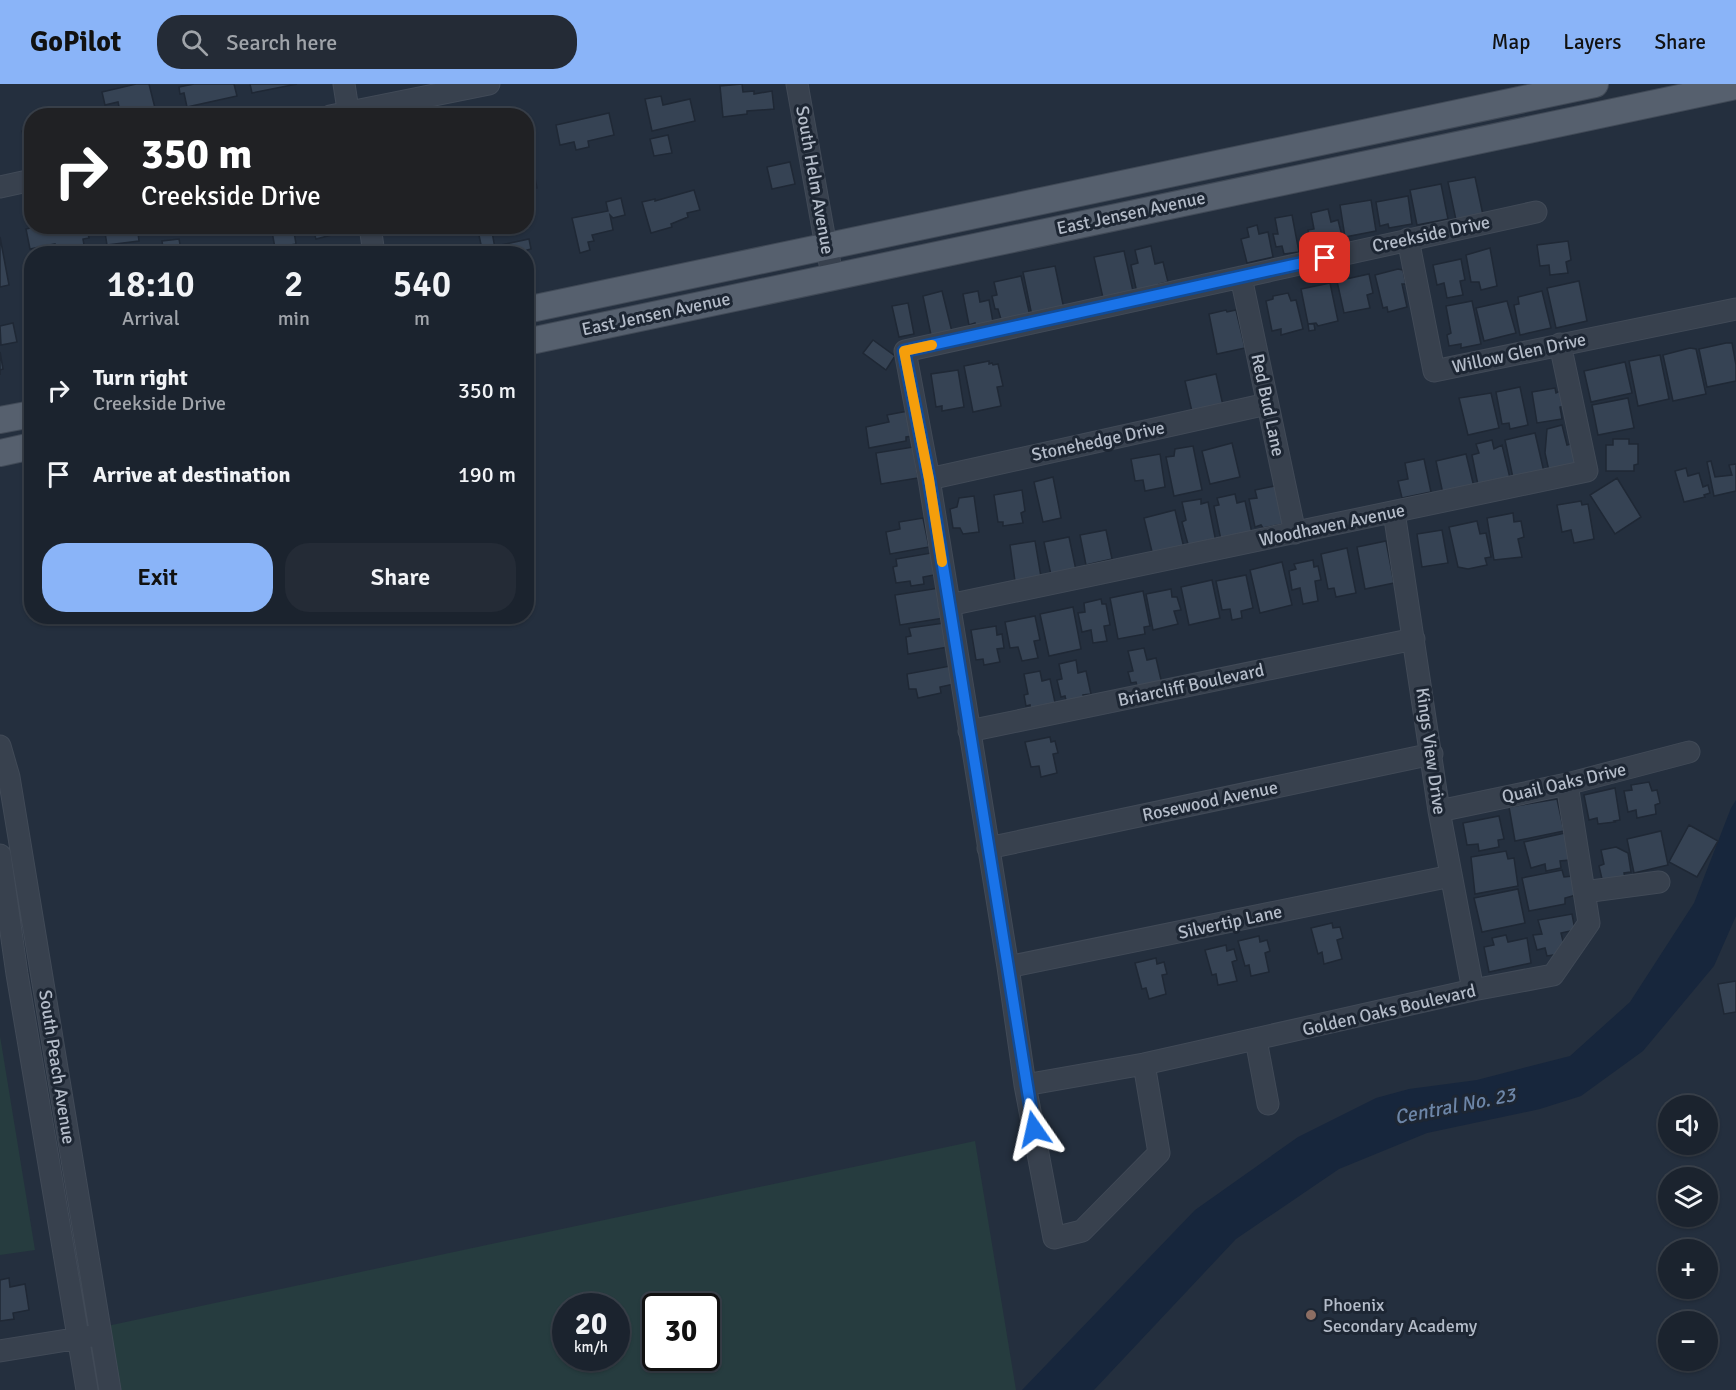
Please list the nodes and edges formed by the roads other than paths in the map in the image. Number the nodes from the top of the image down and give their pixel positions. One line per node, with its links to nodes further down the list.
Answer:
1 (344, 84): 6 (street)
2 (489, 84): 7 (street)
3 (797, 84): 12 (street, South Helm Avenue)
4 (1595, 84): 12 (main road, East Jensen Avenue)
5 (1735, 89): 13 (main road, East Jensen Avenue)
6 (343, 108)
7 (372, 108)
8 (24, 182): 9 (street)
9 (0, 187)
10 (1536, 212): 11 (street, Creekside Drive)
11 (1408, 239): 14 (street, Creekside Drive); 18 (street, Willow Glen Drive)
12 (826, 246): 13 (street, South Helm Avenue); 15 (main road, East Jensen Avenue)
13 (833, 277): 17 (main road, East Jensen Avenue)
14 (1241, 278): 19 (street, Red Bud Lane); 24 (street, Creekside Drive)
15 (534, 308)
16 (1736, 309): 18 (street, Willow Glen Drive)
17 (534, 340)
18 (1560, 344): 25 (street, Woodhaven Avenue)
19 (1267, 404): 24 (street, Stonehedge Drive); 26 (street, Red Bud Lane)
20 (24, 416): 21 (main road)
21 (0, 420)
22 (24, 448): 23 (main road)
23 (0, 453)
24 (929, 479): 27 (street)
25 (1394, 512): 26 (street, Woodhaven Avenue); 28 (street, Kings View Drive)
26 (1295, 532): 27 (street, Woodhaven Avenue)
27 (949, 605): 29 (street)
28 (1414, 639): 29 (street, Briarcliff Boulevard); 32 (street, Kings View Drive)
29 (969, 731): 35 (street)
30 (0, 746): 47 (street, South Peach Avenue)
31 (1689, 752): 33 (street, Quail Oaks Drive)
32 (1432, 754): 34 (street, Kings View Drive); 35 (street, Rosewood Avenue)
33 (1567, 784): 34 (street, Quail Oaks Drive); 39 (street, Golden Oaks Boulevard)
34 (1439, 811): 37 (street, Kings View Drive)
35 (988, 848): 40 (street)
36 (0, 855): 41 (street, South Peach Avenue)
37 (1451, 876): 40 (street, Silvertip Lane); 42 (street, Kings View Drive)
38 (1659, 882): 39 (street)
39 (1584, 892): 42 (street, Golden Oaks Boulevard)
40 (1008, 967): 45 (street)
41 (9, 975): 48 (street, South Peach Avenue)
42 (1473, 990): 43 (street, Golden Oaks Boulevard)
43 (1256, 1040): 44 (street, Golden Oaks Boulevard); 46 (street)
44 (1144, 1064): 45 (street, Golden Oaks Boulevard); 45 (street)
45 (1025, 1085)
46 (1268, 1104)
47 (101, 1335): 48 (street); 51 (street, South Peach Avenue)
48 (78, 1338): 49 (street); 50 (street, South Peach Avenue)
49 (0, 1351)
50 (87, 1390)
51 (110, 1390)

